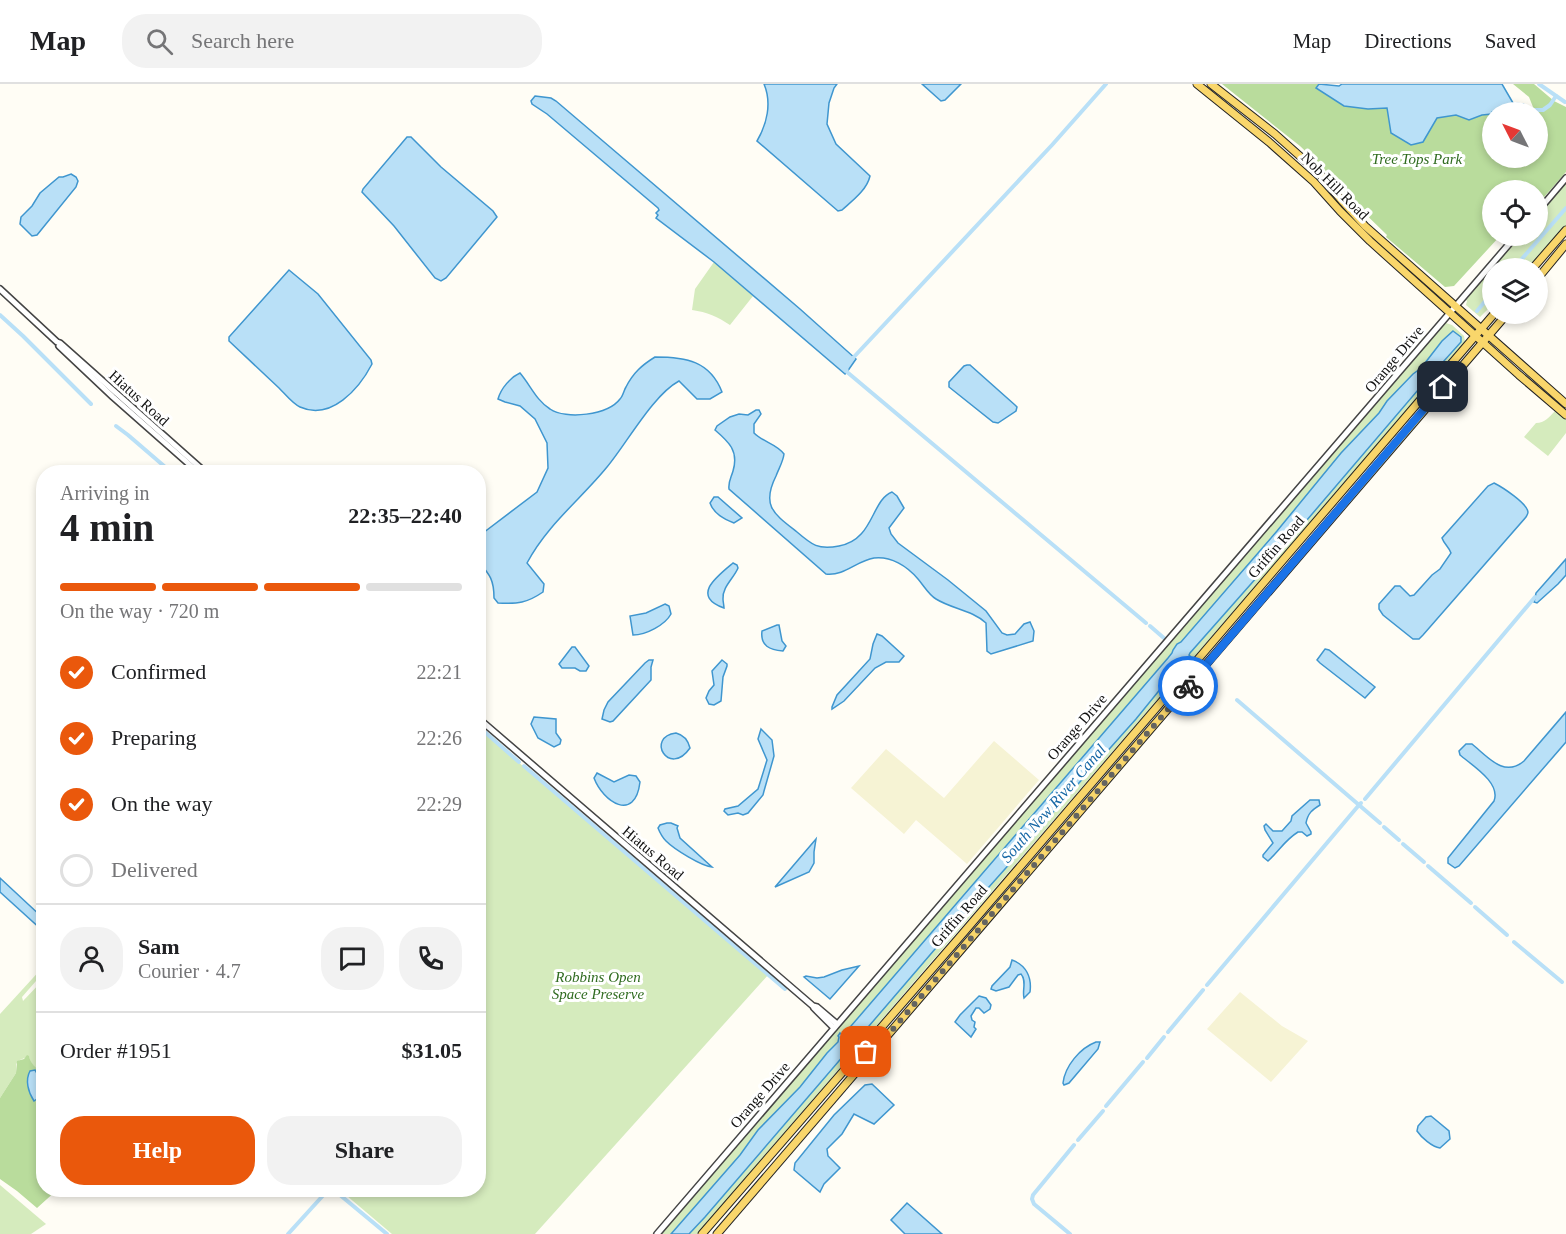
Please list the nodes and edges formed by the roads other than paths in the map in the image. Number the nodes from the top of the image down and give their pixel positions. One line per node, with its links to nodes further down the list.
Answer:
1 (1197, 84): 12 (main road, Nob Hill Road)
2 (1211, 84): 11 (main road, Nob Hill Road)
3 (1566, 178): 4 (street)
4 (1548, 199)
5 (1566, 230): 8 (main road)
6 (1566, 244): 9 (main road)
7 (1507, 246): 11 (street, Orange Drive)
8 (1542, 258)
9 (1548, 266)
10 (0, 289): 18 (street, Hiatus Road)
11 (1455, 306): 12 (street, Orange Drive); 15 (main road, Nob Hill Road)
12 (1449, 313): 17 (main road, Nob Hill Road); 29 (street, Orange Drive)
13 (1485, 324): 15 (main road, Griffin Road)
14 (1498, 324): 16 (main road, Griffin Road)
15 (1481, 329): 16 (main road, Nob Hill Road); 17 (main road, Griffin Road)
16 (1488, 335): 19 (main road, Griffin Road); 20 (main road, Nob Hill Road)
17 (1475, 336): 19 (main road, Nob Hill Road); 24 (main road, Griffin Road)
18 (57, 342): 22 (street, Hiatus Road); 23 (street, Hiatus Road)
19 (1482, 342): 21 (main road, Nob Hill Road); 25 (main road, Griffin Road)
20 (1566, 404)
21 (1566, 415)
22 (190, 465)
23 (197, 465)
24 (1361, 469): 25 (main road); 26 (main road, Griffin Road)
25 (1356, 489): 27 (main road, Griffin Road)
26 (1337, 497): 27 (main road); 30 (main road, Griffin Road)
27 (1336, 512): 32 (main road, Griffin Road)
28 (486, 725): 29 (street, Hiatus Road)
29 (835, 1026): 34 (street, Orange Drive)
30 (864, 1046): 31 (main road, Griffin Road); 32 (main road)
31 (856, 1055): 33 (main road); 35 (main road, Griffin Road)
32 (869, 1057): 33 (main road, Griffin Road)
33 (859, 1068): 36 (main road, Griffin Road)
34 (657, 1234)
35 (702, 1234)
36 (717, 1234)

